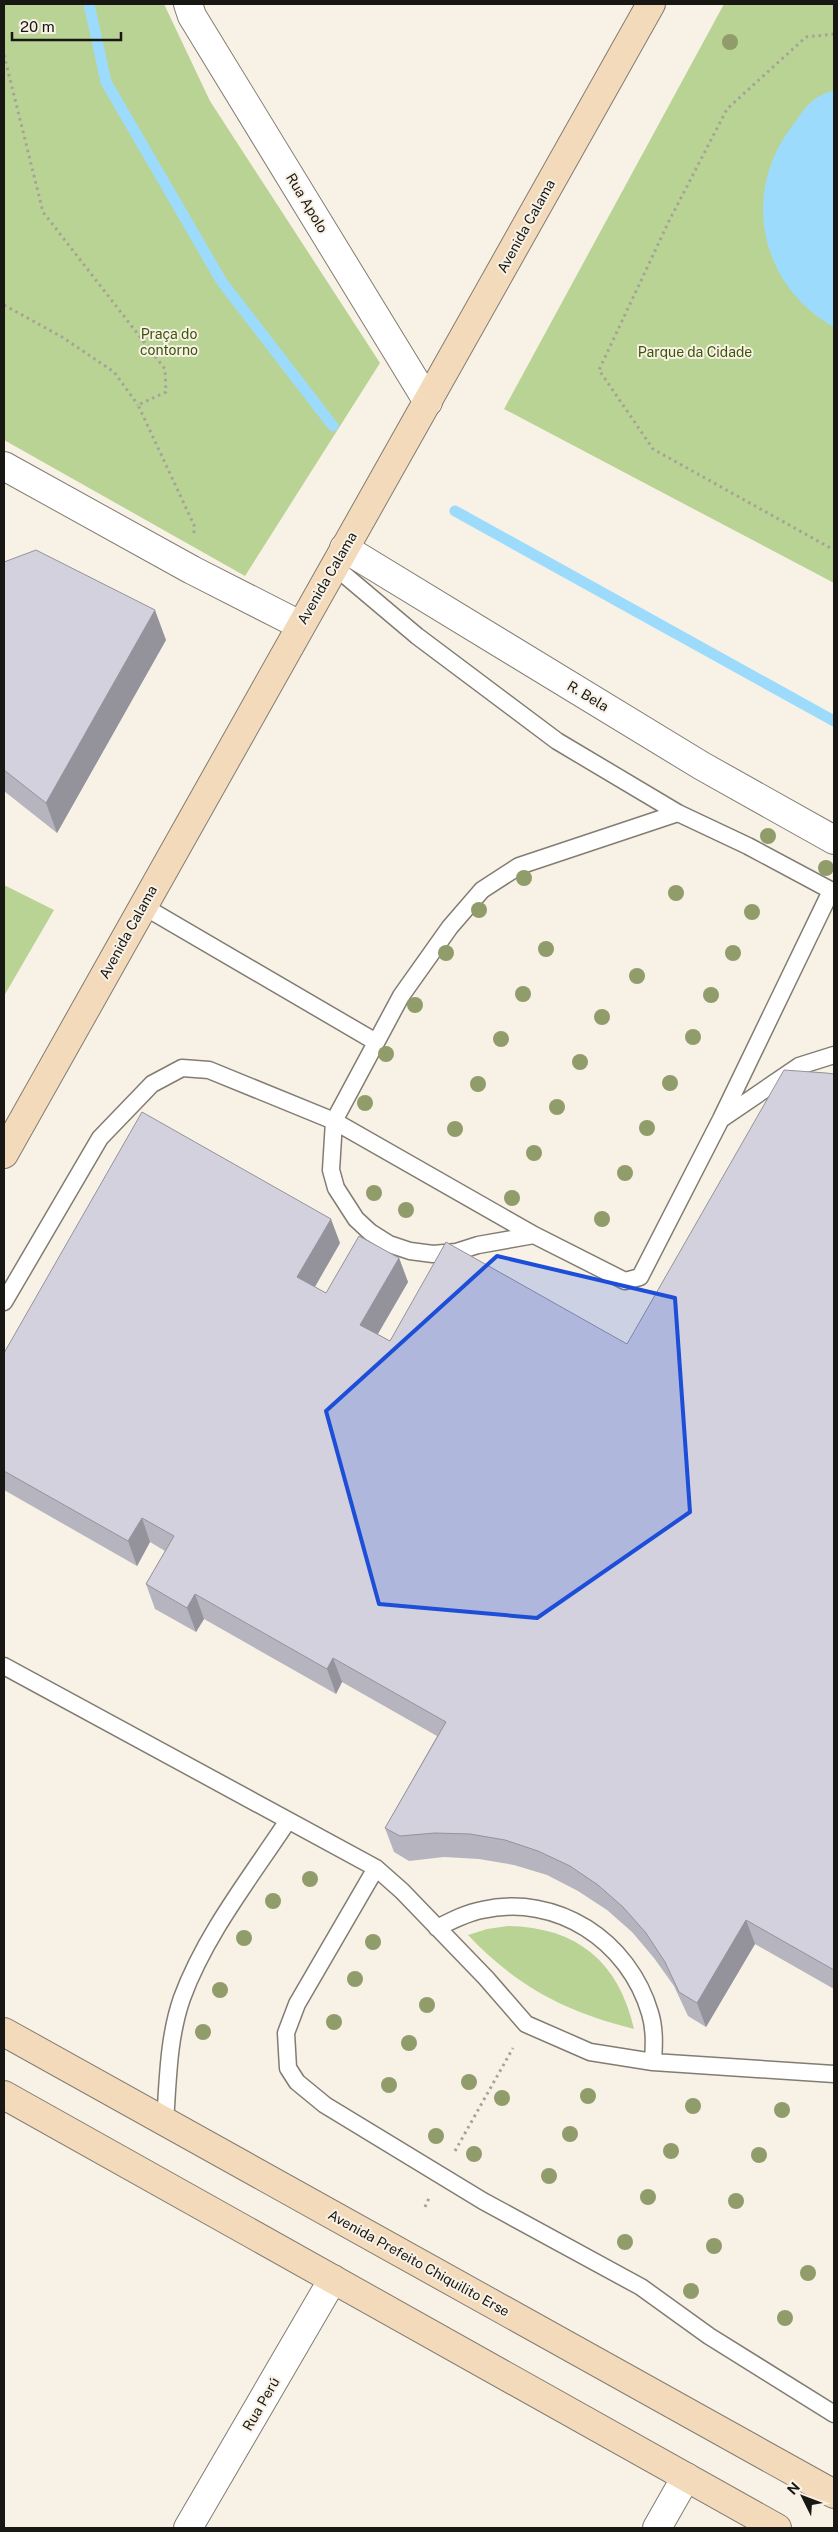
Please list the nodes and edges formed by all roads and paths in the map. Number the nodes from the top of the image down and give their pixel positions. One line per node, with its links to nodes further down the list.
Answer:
1 (651, 4): 6 (main road, Avenida Calama)
2 (193, 8): 6 (street, Rua Apolo)
3 (834, 34): 9 (path)
4 (4, 55): 7 (path)
5 (4, 306): 7 (path)
6 (428, 402): 10 (main road, Avenida Calama)
7 (138, 405): 11 (path)
8 (4, 466): 11 (street)
9 (834, 550)
10 (339, 557): 12 (main road, Avenida Calama); 13 (lane); 14 (street, R. Bela)
11 (192, 570): 12 (street)
12 (300, 625): 16 (main road, Avenida Calama)
13 (678, 813): 15 (lane); 17 (lane)
14 (834, 840)
15 (833, 892): 19 (lane)
16 (143, 906): 17 (lane); 21 (main road, Avenida Calama)
17 (376, 1042): 20 (lane)
18 (834, 1055): 19 (lane)
19 (721, 1119): 22 (lane)
20 (334, 1121): 22 (lane); 22 (lane); 23 (lane)
21 (4, 1154)
22 (534, 1235)
23 (4, 1302)
24 (4, 1666): 25 (lane)
25 (287, 1822): 26 (lane); 33 (lane)
26 (376, 1868): 27 (lane); 34 (lane)
27 (437, 1928): 28 (lane); 30 (lane)
28 (526, 2024): 30 (lane); 34 (path)
29 (4, 2032): 33 (main road, Avenida Prefeito Chiquilito Erse)
30 (654, 2062): 31 (lane)
31 (834, 2074)
32 (4, 2094): 36 (main road)
33 (165, 2122): 39 (main road, Avenida Prefeito Chiquilito Erse)
34 (442, 2174): 35 (path); 37 (lane)
35 (425, 2206)
36 (333, 2279): 38 (main road); 40 (street, Rua Perú)
37 (834, 2414)
38 (686, 2477): 41 (street); 42 (main road)
39 (834, 2494)
40 (188, 2528)
41 (657, 2528)
42 (777, 2528)

